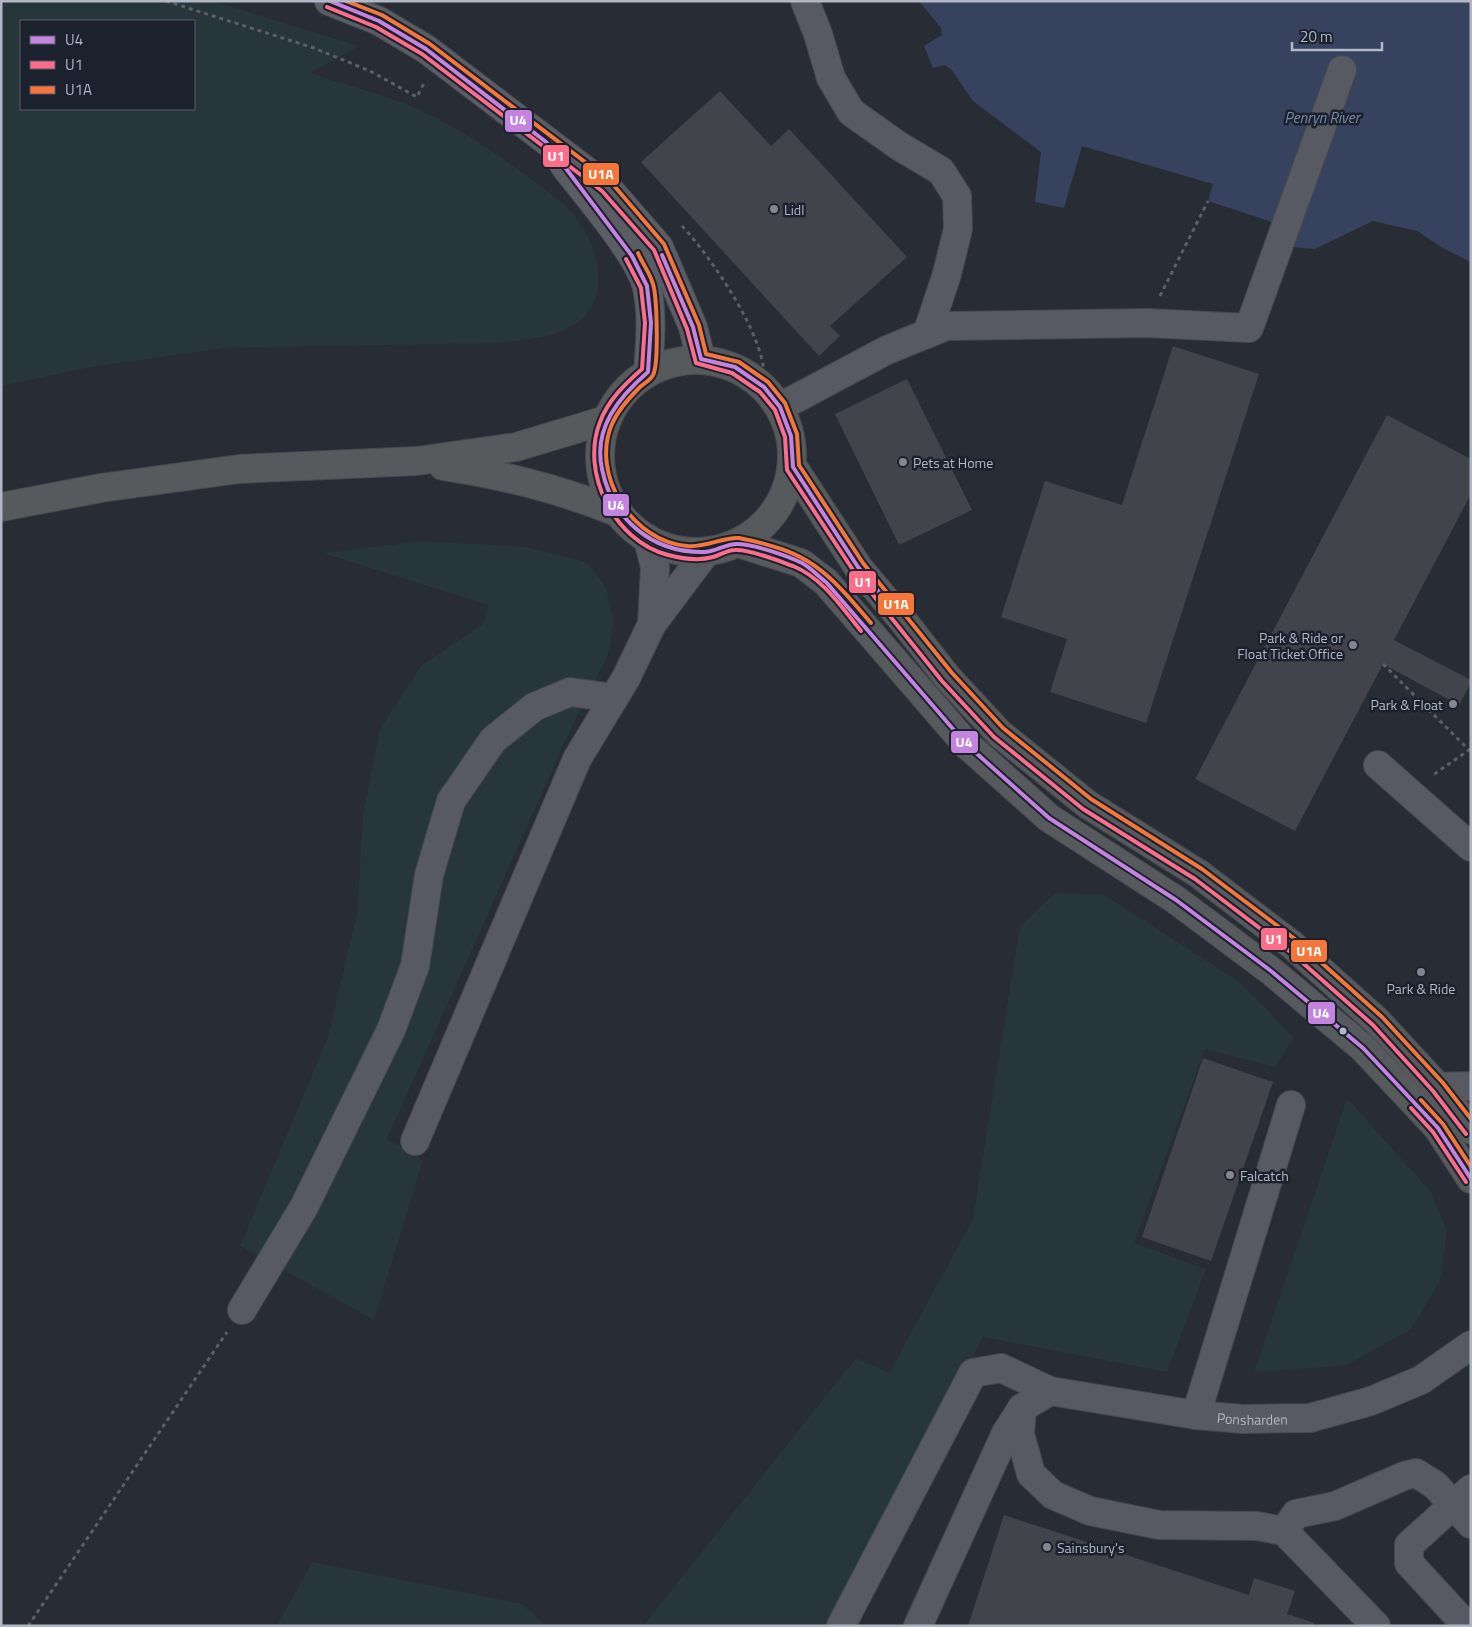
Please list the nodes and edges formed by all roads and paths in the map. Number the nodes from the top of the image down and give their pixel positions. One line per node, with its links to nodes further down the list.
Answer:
1 (166, 1): 5 (path)
2 (329, 1): 6 (main road)
3 (805, 1): 9 (street)
4 (1342, 70): 8 (street)
5 (417, 97)
6 (546, 142): 10 (main road); 11 (main road)
7 (1208, 201): 8 (path)
8 (1146, 323): 9 (street)
9 (927, 334): 12 (street)
10 (700, 359): 11 (highway); 12 (highway)
11 (648, 372): 13 (highway)
12 (780, 408): 15 (highway)
13 (606, 420): 14 (highway); 17 (highway)
14 (417, 461): 16 (highway); 17 (highway)
15 (793, 467): 19 (highway); 28 (highway)
16 (1, 507)
17 (617, 512): 18 (highway)
18 (648, 540): 20 (highway); 21 (street)
19 (738, 544): 20 (highway); 32 (highway)
20 (706, 552): 21 (street)
21 (652, 624): 23 (street)
22 (1383, 664): 25 (path)
23 (614, 698): 31 (street); 33 (street)
24 (1378, 765): 25 (street)
25 (1408, 793): 26 (street)
26 (1471, 847)
27 (1471, 1086): 28 (street)
28 (1438, 1087): 30 (highway)
29 (1290, 1105): 37 (street)
30 (1471, 1130)
31 (415, 1141)
32 (1471, 1179)
33 (242, 1310): 41 (path)
34 (1471, 1345): 37 (street, Ponsharden)
35 (1050, 1391): 36 (street); 37 (street, Ponsharden); 42 (street, Ponsharden)
36 (1022, 1408): 39 (street); 43 (street)
37 (1196, 1415)
38 (1465, 1506): 39 (street); 44 (street)
39 (1284, 1531): 40 (street)
40 (1365, 1621)
41 (28, 1626)
42 (841, 1626)
43 (918, 1626)
44 (1467, 1626)

